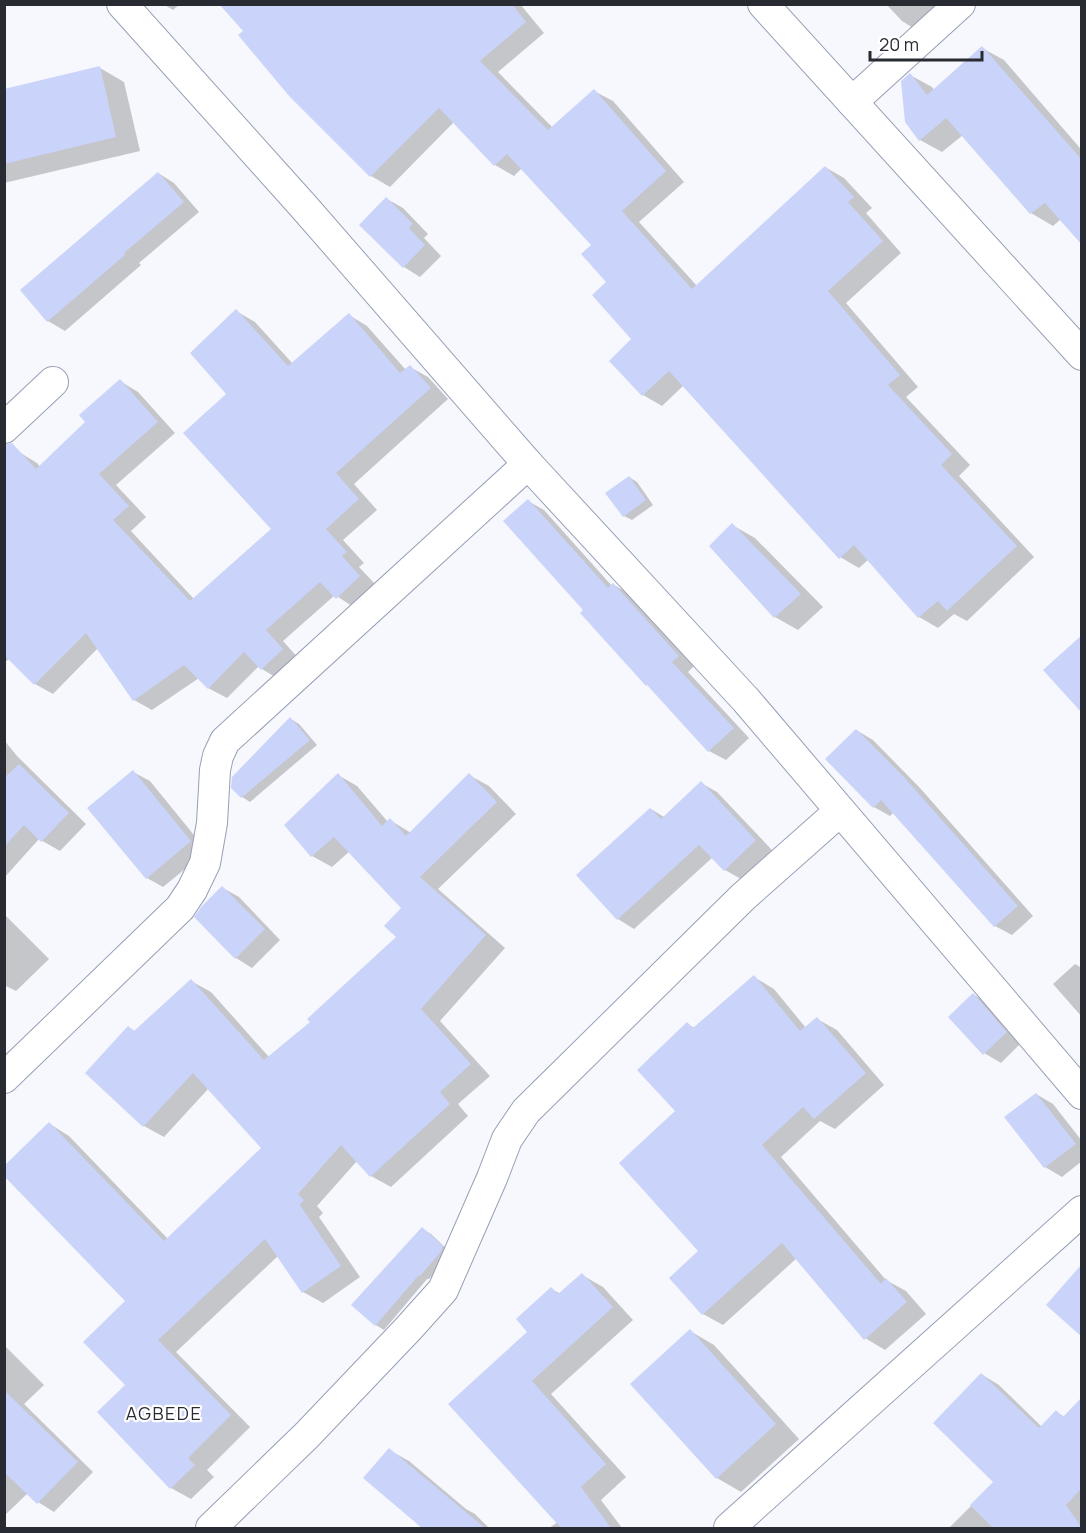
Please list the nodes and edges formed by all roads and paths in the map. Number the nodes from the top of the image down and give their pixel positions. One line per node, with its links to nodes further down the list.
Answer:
1 (122, 4): 8 (street)
2 (763, 4): 4 (street)
3 (960, 4): 4 (street)
4 (852, 102): 5 (street)
5 (1082, 355)
6 (52, 382): 7 (street)
7 (4, 428)
8 (528, 464): 9 (street); 10 (street)
9 (840, 811): 11 (street); 13 (street)
10 (4, 1078)
11 (1082, 1094)
12 (1082, 1211): 14 (street)
13 (211, 1528)
14 (729, 1528)

